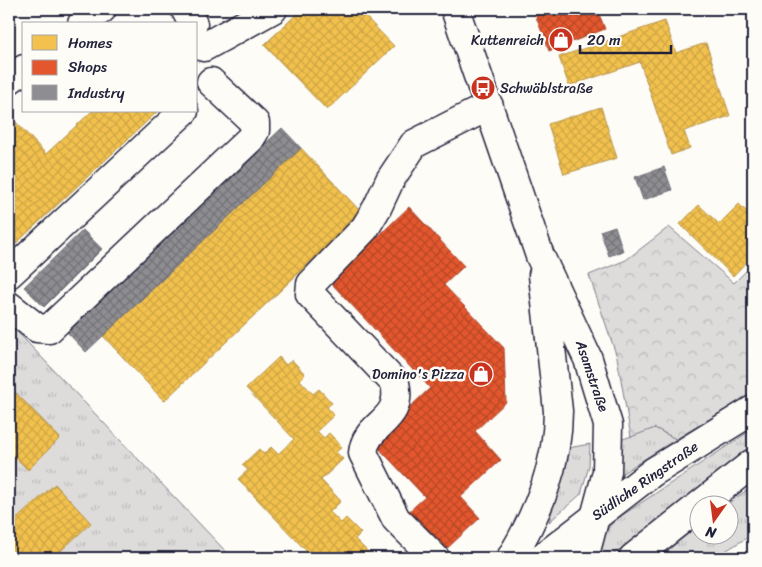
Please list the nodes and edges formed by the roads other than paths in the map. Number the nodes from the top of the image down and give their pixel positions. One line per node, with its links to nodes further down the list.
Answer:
1 (102, 9): 5 (street)
2 (185, 9): 6 (street)
3 (273, 9): 7 (street)
4 (455, 9): 11 (street, Asamstraße)
5 (85, 22)
6 (192, 22)
7 (198, 34): 10 (street)
8 (22, 70): 9 (street)
9 (9, 80)
10 (203, 90): 15 (street)
11 (489, 106): 13 (street, Asamstraße); 19 (street)
12 (183, 112): 14 (street)
13 (540, 256): 18 (street, Asamstraße); 20 (street, Asamstraße)
14 (9, 274)
15 (9, 306)
16 (753, 410): 18 (street, Südliche Ringstraße)
17 (753, 463): 23 (street)
18 (597, 514): 21 (street, Südliche Ringstraße); 22 (street, Asamstraße)
19 (435, 558)
20 (511, 558)
21 (542, 558)
22 (580, 558)
23 (633, 558)

